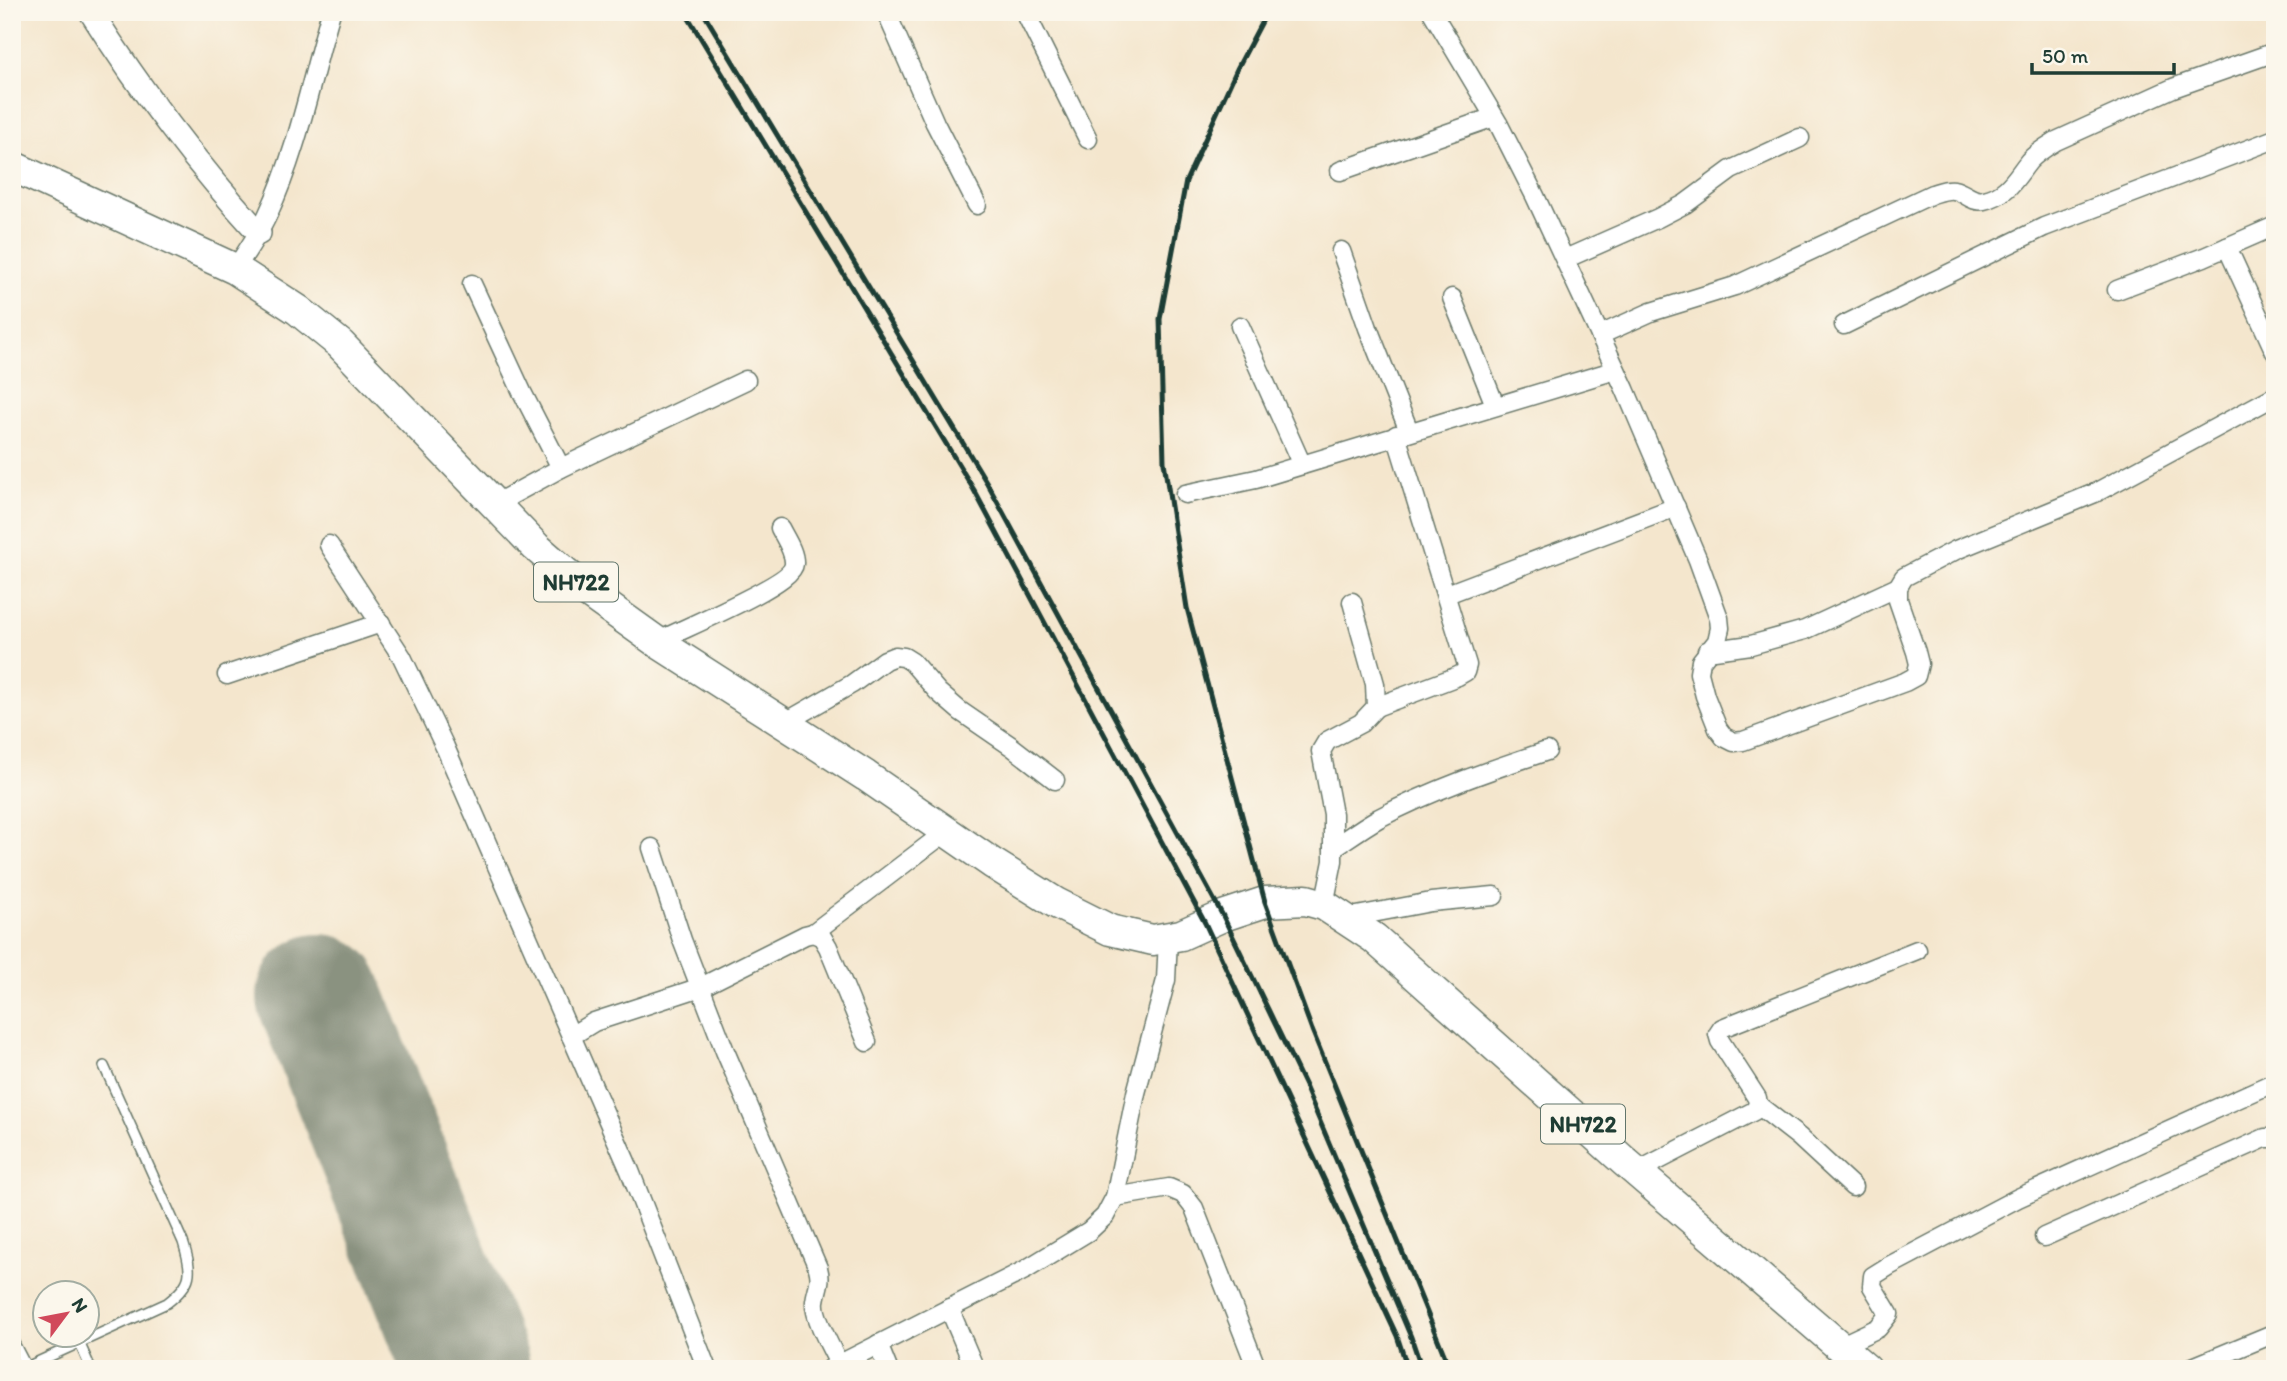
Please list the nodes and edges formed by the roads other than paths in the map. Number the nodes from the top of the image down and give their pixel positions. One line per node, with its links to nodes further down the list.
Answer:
1 (91, 12): 15 (street)
2 (331, 12): 15 (street)
3 (886, 12): 13 (street)
4 (1025, 12): 9 (street)
5 (1432, 12): 7 (street)
6 (2275, 52): 25 (street)
7 (1494, 117): 12 (street); 18 (street)
8 (1800, 138): 18 (street)
9 (1088, 139)
10 (2275, 139): 23 (street)
11 (12, 166): 19 (highway, NH722)
12 (1340, 171)
13 (977, 205)
14 (2275, 226): 16 (street)
15 (259, 233): 19 (street)
16 (2227, 247): 21 (street); 26 (street)
17 (1341, 251): 31 (street)
18 (1565, 259): 25 (street)
19 (235, 269): 35 (highway, NH722)
20 (472, 284): 33 (street)
21 (2117, 290)
22 (1452, 298): 30 (street)
23 (1844, 325)
24 (1240, 326): 32 (street)
25 (1600, 335): 27 (street)
26 (2275, 352)
27 (1616, 370): 30 (street); 36 (street)
28 (746, 380): 33 (street)
29 (2275, 396): 39 (street)
30 (1495, 405): 31 (street)
31 (1403, 433): 32 (street); 40 (street)
32 (1302, 465): 34 (street)
33 (561, 468): 35 (street)
34 (1185, 494)
35 (495, 504): 43 (highway, NH722)
36 (1676, 507): 40 (street); 44 (street)
37 (780, 528): 43 (street)
38 (329, 545): 42 (street)
39 (1898, 587): 44 (street); 44 (street)
40 (1447, 594): 46 (street)
41 (1352, 602): 46 (street)
42 (381, 623): 45 (street); 59 (street)
43 (657, 642): 47 (highway, NH722)
44 (1707, 651)
45 (227, 675)
46 (1376, 707): 52 (street)
47 (784, 723): 49 (street); 50 (highway, NH722)
48 (1547, 751): 52 (street)
49 (1055, 780)
50 (947, 831): 55 (street); 56 (highway, NH722)
51 (652, 848): 58 (street)
52 (1333, 848): 54 (street)
53 (1494, 896): 54 (street)
54 (1335, 911): 56 (highway, NH722); 65 (highway, NH722)
55 (813, 933): 58 (street); 60 (street)
56 (1168, 939): 67 (street)
57 (1917, 950): 63 (street)
58 (701, 987): 59 (street); 77 (street)
59 (571, 1036): 80 (street)
60 (867, 1042)
61 (104, 1066): 70 (lane)
62 (2275, 1082): 74 (street)
63 (1758, 1105): 65 (street); 66 (street)
64 (2275, 1138): 68 (street)
65 (1636, 1172): 74 (highway, NH722)
66 (1853, 1187)
67 (1115, 1197): 69 (street); 83 (street)
68 (2044, 1237)
69 (949, 1308): 73 (street); 82 (street)
70 (102, 1332)
71 (2275, 1333): 85 (street)
72 (12, 1339): 78 (lane)
73 (878, 1344): 77 (street); 81 (street)
74 (1840, 1346): 84 (highway, NH722)
75 (62, 1350): 78 (lane)
76 (83, 1350): 79 (lane)
77 (835, 1367)
78 (24, 1368)
79 (91, 1369)
80 (707, 1369)
81 (888, 1369)
82 (975, 1369)
83 (1257, 1369)
84 (1866, 1369)
85 (2188, 1369)

